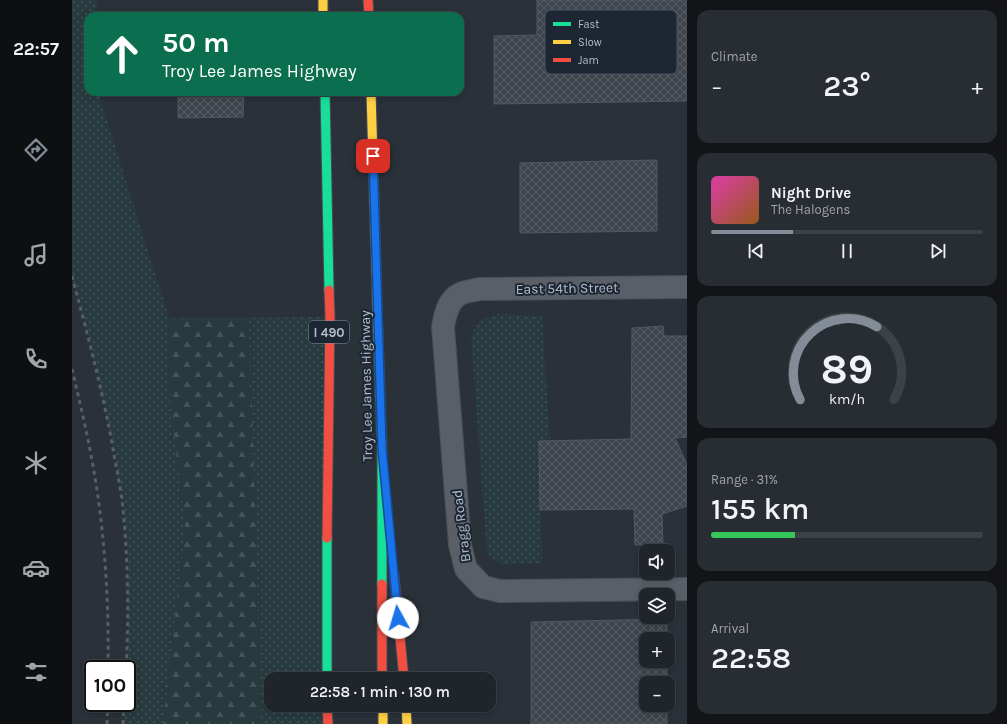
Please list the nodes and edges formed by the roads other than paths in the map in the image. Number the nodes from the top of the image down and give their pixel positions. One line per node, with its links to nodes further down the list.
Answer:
1 (323, 0): 3 (highway)
2 (368, 0): 4 (highway)
3 (323, 12)
4 (369, 12)
5 (325, 96): 13 (highway, I 490)
6 (371, 96): 9 (highway, Troy Lee James Highway)
7 (687, 287): 8 (street, East 54th Street)
8 (450, 302): 12 (street, Bragg Road)
9 (382, 448): 10 (highway); 14 (highway, Troy Lee James Highway)
10 (391, 544)
11 (393, 568): 15 (highway)
12 (687, 589)
13 (327, 672)
14 (382, 672)
15 (403, 672)
16 (327, 712): 19 (highway)
17 (383, 712): 20 (highway)
18 (406, 712): 21 (highway)
19 (327, 724)
20 (383, 724)
21 (407, 724)

